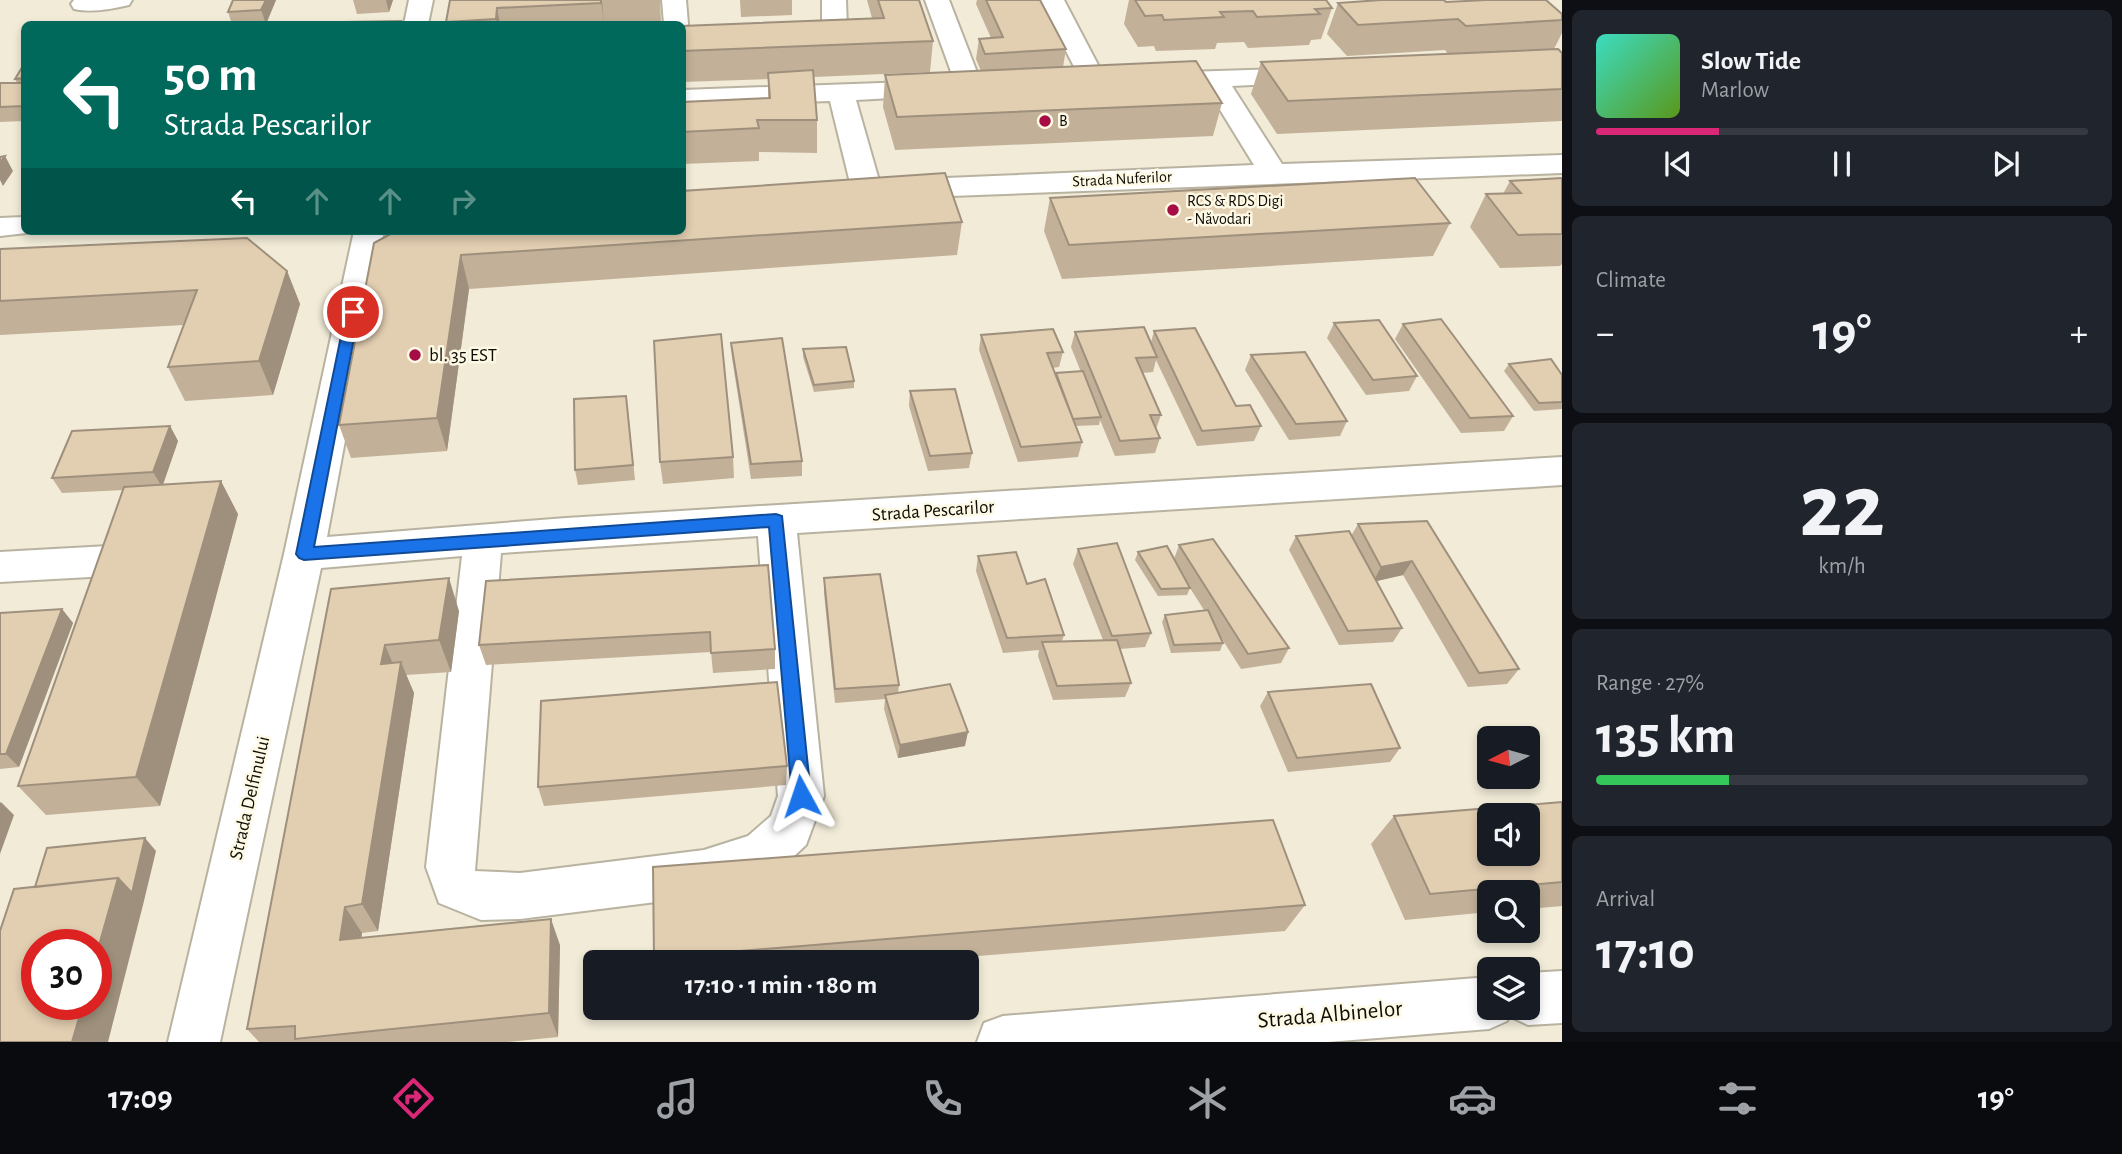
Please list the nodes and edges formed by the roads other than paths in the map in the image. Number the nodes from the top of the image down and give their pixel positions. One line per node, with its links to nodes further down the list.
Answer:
1 (120, 0): 7 (street)
2 (421, 0): 8 (street)
3 (674, 0): 9 (street)
4 (834, 0): 10 (street)
5 (937, 0): 16 (street)
6 (1052, 0): 13 (street)
7 (83, 4)
8 (417, 21)
9 (676, 21)
10 (770, 33)
11 (1339, 75): 12 (street)
12 (1214, 79): 13 (street); 20 (street)
13 (1095, 83): 14 (street)
14 (1068, 85)
15 (998, 87): 16 (street)
16 (970, 88): 17 (street)
17 (841, 93): 18 (street); 20 (street, Strada Nuferilor)
18 (686, 98)
19 (1562, 164): 20 (street, Strada Nuferilor)
20 (1273, 173)
21 (21, 226): 22 (street)
22 (0, 227)
23 (368, 235): 27 (street, Strada Delfinului)
24 (1562, 471): 25 (street, Strada Pescarilor)
25 (776, 520): 26 (street, Strada Pescarilor); 26 (street)
26 (483, 539): 27 (street, Strada Pescarilor)
27 (304, 554): 33 (street, Strada Delfinului)
28 (108, 561): 29 (street)
29 (0, 567)
30 (1562, 997): 31 (street)
31 (1540, 998)
32 (1477, 1004): 34 (street, Strada Albinelor)
33 (194, 1042)
34 (1003, 1042)

